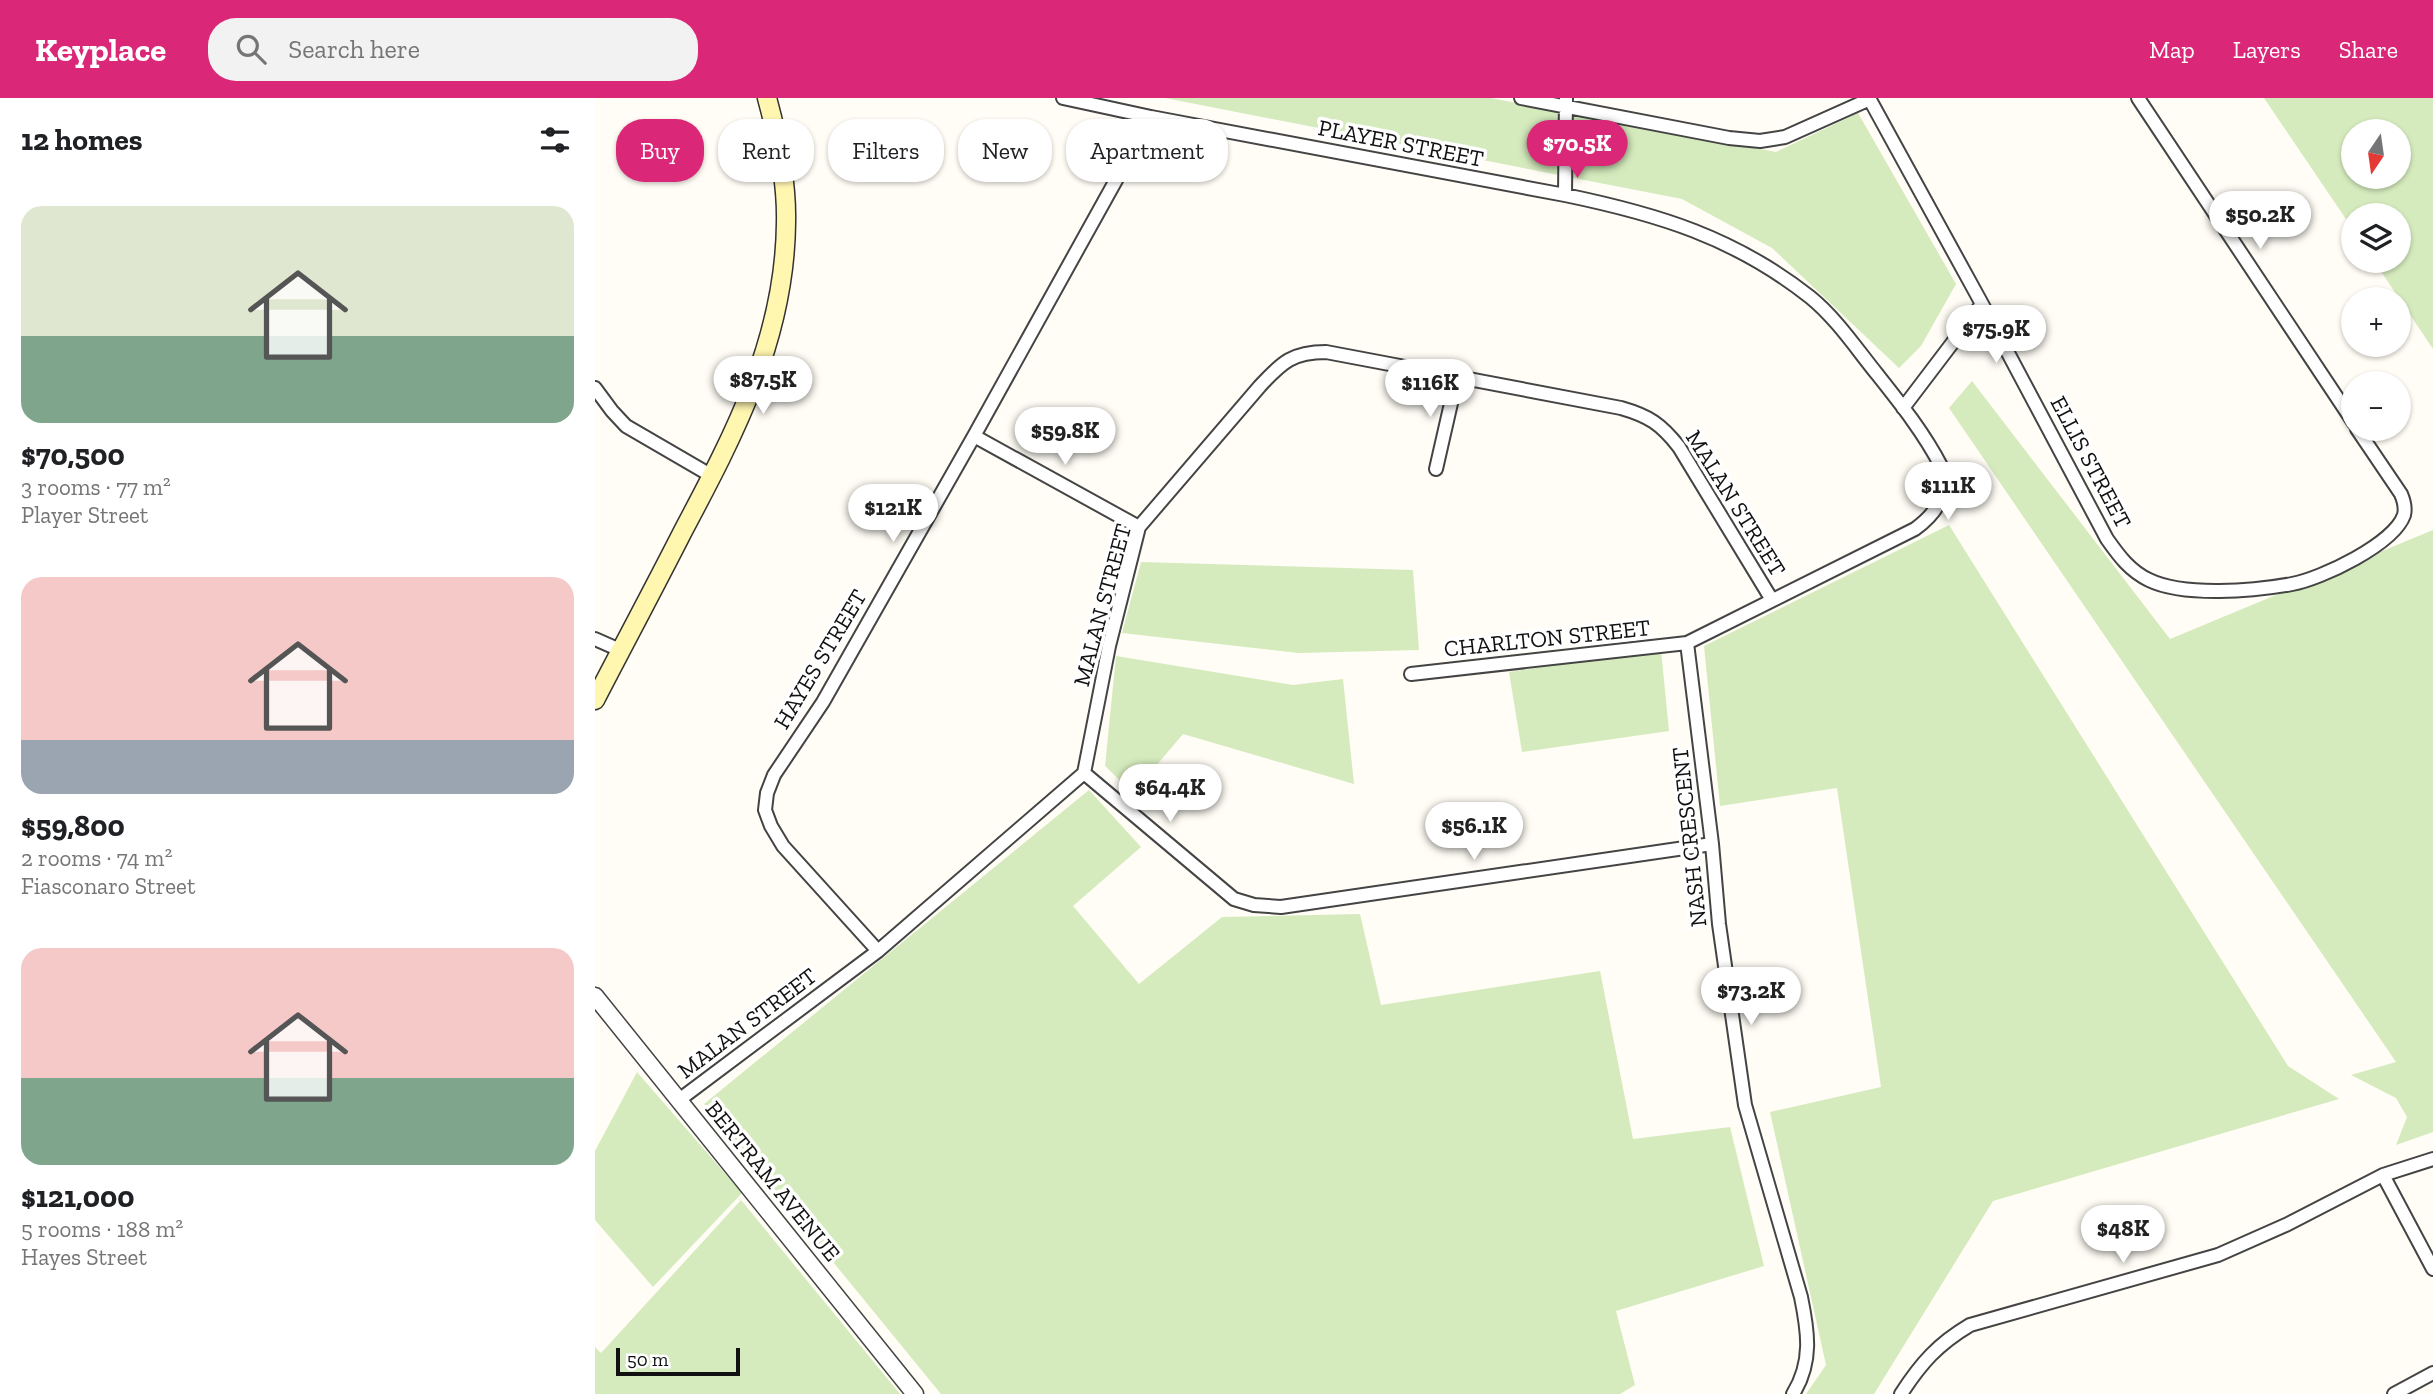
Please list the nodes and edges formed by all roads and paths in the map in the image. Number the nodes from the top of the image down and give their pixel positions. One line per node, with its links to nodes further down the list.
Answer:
1 (767, 98): 17 (main road)
2 (1062, 98): 7 (street, PLAYER STREET)
3 (1521, 98): 6 (street)
4 (2138, 98): 12 (street)
5 (1869, 99): 6 (street); 9 (street, ELLIS STREET)
6 (1566, 102): 8 (street)
7 (1151, 117): 8 (street, PLAYER STREET); 14 (street, HAYES STREET)
8 (1565, 195): 13 (street, PLAYER STREET)
9 (1982, 304): 13 (street); 15 (street, ELLIS STREET)
10 (1457, 377): 16 (street); 18 (street, MALAN STREET); 19 (street, MALAN STREET)
11 (595, 388): 17 (street)
12 (2341, 403)
13 (1903, 408): 19 (street, PLAYER STREET)
14 (974, 436): 18 (street); 27 (street, HAYES STREET)
15 (2365, 441)
16 (1436, 469)
17 (712, 476): 22 (main road)
18 (1139, 527): 25 (street, MALAN STREET)
19 (1772, 600): 21 (street)
20 (595, 639): 22 (street)
21 (1687, 643): 23 (street, CHARLTON STREET); 26 (street, NASH CRESCENT)
22 (620, 650): 24 (main road)
23 (1411, 674)
24 (595, 700)
25 (1084, 773): 26 (street); 27 (street, MALAN STREET)
26 (1712, 844): 35 (street, NASH CRESCENT)
27 (878, 951): 29 (street, MALAN STREET)
28 (595, 996): 29 (street, BERTRAM AVENUE)
29 (679, 1100): 34 (street, BERTRAM AVENUE)
30 (2433, 1159): 31 (street)
31 (2383, 1175): 32 (street); 36 (street)
32 (2433, 1269)
33 (2433, 1374): 37 (street)
34 (915, 1394)
35 (1793, 1394)
36 (1901, 1394)
37 (2394, 1394)

